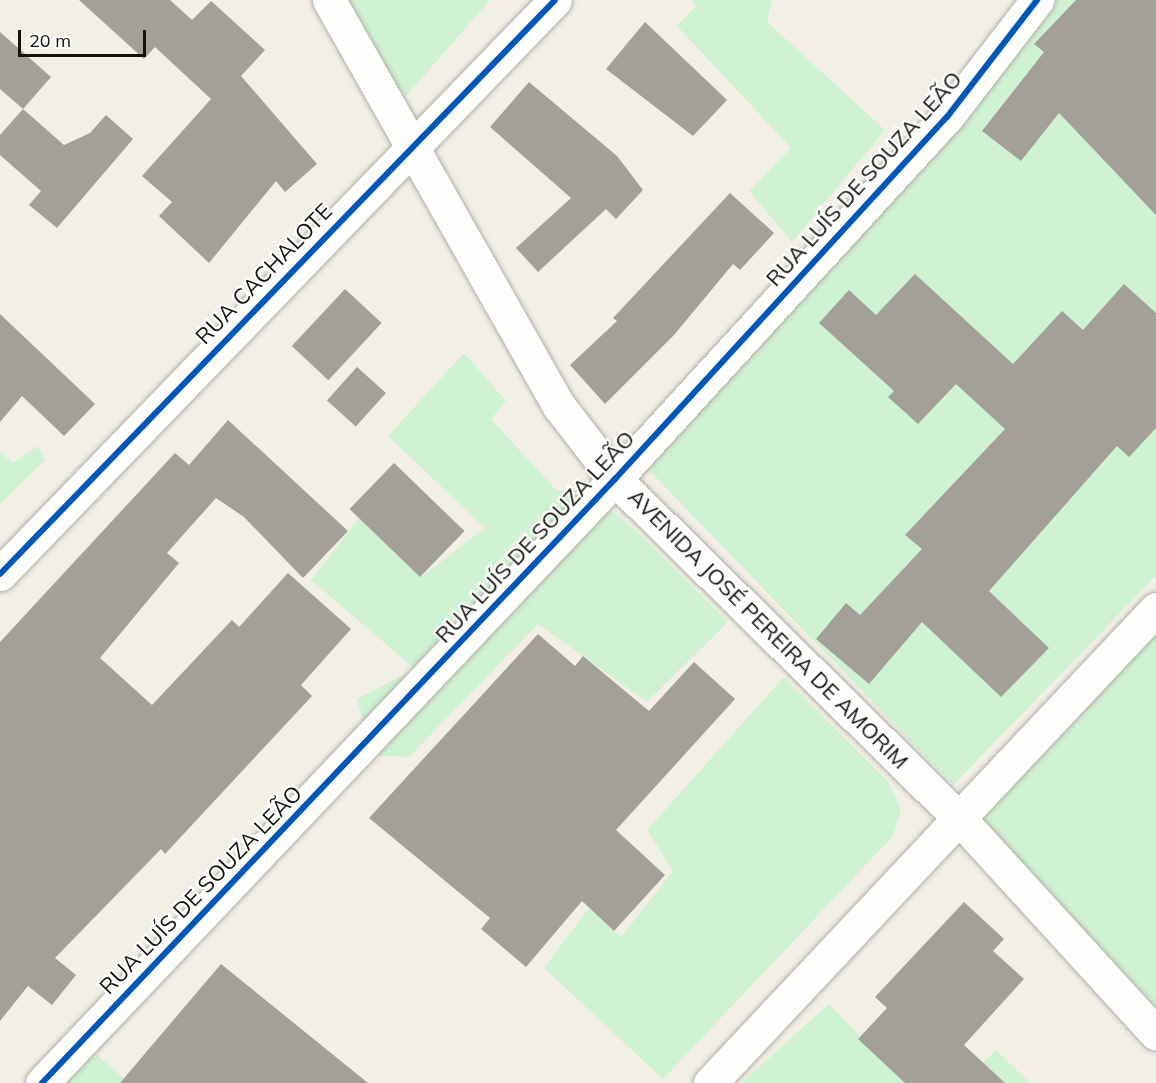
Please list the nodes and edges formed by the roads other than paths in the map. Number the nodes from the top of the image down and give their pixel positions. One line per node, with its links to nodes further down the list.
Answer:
1 (329, 0): 4 (street, AVENIDA JOSÉ PEREIRA DE AMORIM)
2 (555, 0): 4 (street, RUA CACHALOTE)
3 (1037, 0): 5 (street, RUA LUÍS DE SOUZA LEÃO)
4 (414, 146): 5 (street, AVENIDA JOSÉ PEREIRA DE AMORIM); 6 (street, RUA CACHALOTE)
5 (615, 479): 8 (street, AVENIDA JOSÉ PEREIRA DE AMORIM); 10 (street, RUA LUÍS DE SOUZA LEÃO)
6 (0, 574)
7 (1156, 609): 8 (street)
8 (959, 818): 9 (street, AVENIDA JOSÉ PEREIRA DE AMORIM); 11 (street)
9 (1156, 1034)
10 (42, 1083)
11 (710, 1083)

